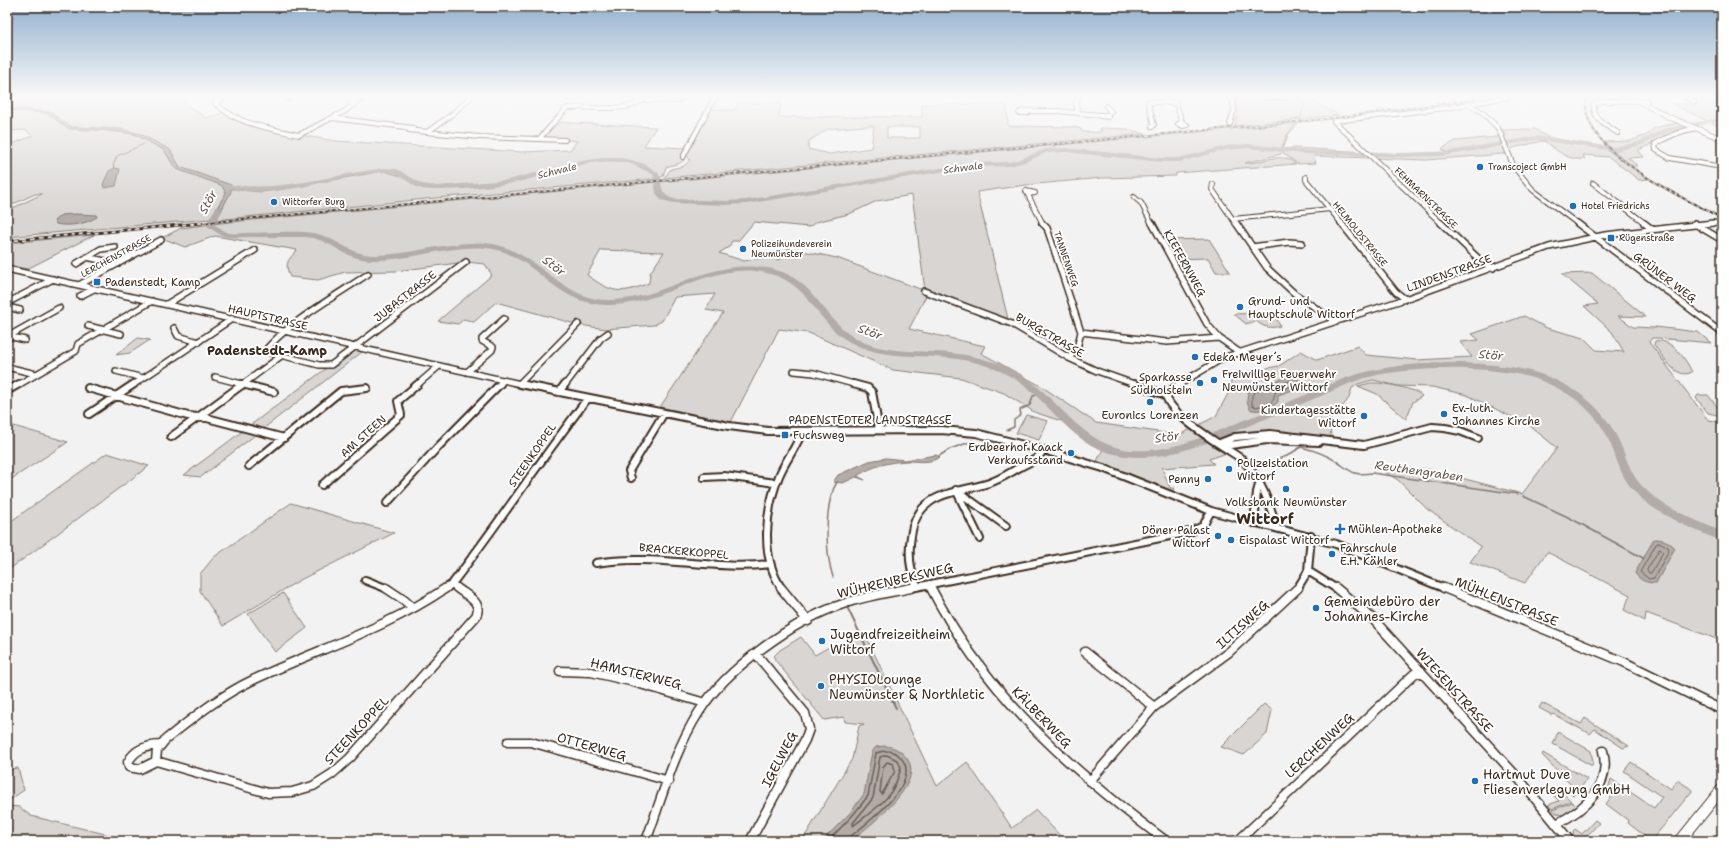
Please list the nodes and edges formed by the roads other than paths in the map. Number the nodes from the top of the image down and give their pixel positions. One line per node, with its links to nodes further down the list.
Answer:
1 (476, 137): 7 (street)
2 (541, 137): 7 (street)
3 (693, 137): 9 (street)
4 (1350, 137): 32 (street, FEHMARNSTRASSE)
5 (1502, 137): 21 (street)
6 (1670, 137): 10 (street)
7 (539, 139): 8 (street)
8 (565, 140)
9 (682, 157)
10 (1722, 167)
11 (1306, 177): 16 (street, HELMOLDSTRASSE)
12 (1594, 183): 20 (street)
13 (1213, 184): 17 (street)
14 (1028, 194): 56 (street, TANNENWEG)
15 (1134, 197): 60 (street, KIEFERNWEG)
16 (1330, 210): 17 (street); 40 (street, HELMOLDSTRASSE)
17 (1233, 219): 26 (street)
18 (1722, 222): 19 (street, LINDENSTRASSE)
19 (1695, 224): 20 (street, LINDENSTRASSE); 23 (street)
20 (1652, 229): 21 (street, LINDENSTRASSE)
21 (1595, 237): 32 (street, LINDENSTRASSE); 57 (street, GRÜNER WEG)
22 (161, 240): 31 (street, LERCHENSTRASSE)
23 (1722, 240)
24 (1302, 243): 26 (street)
25 (115, 247): 28 (street)
26 (1252, 248): 49 (street)
27 (256, 250): 43 (street)
28 (87, 257): 30 (street); 31 (street)
29 (466, 262): 63 (street, JUBASTRASSE)
30 (76, 264)
31 (118, 264): 36 (street, LERCHENSTRASSE)
32 (1493, 268): 40 (street, LINDENSTRASSE)
33 (7, 269): 35 (street, HAUPTSTRASSE)
34 (368, 274): 54 (street)
35 (53, 279): 36 (street, HAUPTSTRASSE); 42 (street)
36 (79, 285): 37 (street, HAUPTSTRASSE)
37 (94, 288): 39 (street); 41 (street, HAUPTSTRASSE)
38 (924, 291): 66 (street, BURGSTRASSE)
39 (80, 296)
40 (1405, 299): 49 (street, LINDENSTRASSE)
41 (152, 301): 43 (street, HAUPTSTRASSE); 53 (street)
42 (7, 303)
43 (167, 304): 47 (street, HAUPTSTRASSE)
44 (7, 307): 46 (street)
45 (59, 308): 59 (street)
46 (20, 310)
47 (232, 319): 54 (street, HAUPTSTRASSE); 62 (street)
48 (504, 319): 71 (street)
49 (1336, 322): 64 (street, LINDENSTRASSE)
50 (578, 324): 77 (street)
51 (88, 326): 53 (street)
52 (174, 328): 62 (street)
53 (103, 330): 58 (street); 72 (street)
54 (287, 331): 63 (street, HAUPTSTRASSE); 65 (street, JUBASTRASSE)
55 (608, 332): 82 (street)
56 (1081, 332): 60 (street); 66 (street)
57 (1722, 333)
58 (121, 334)
59 (8, 337): 61 (street)
60 (1219, 338): 64 (street, KIEFERNWEG)
61 (25, 340)
62 (199, 342): 74 (street)
63 (356, 347): 65 (street, JUBASTRASSE); 67 (street, HAUPTSTRASSE)
64 (1239, 352): 83 (street)
65 (281, 356): 76 (street)
66 (1069, 358): 83 (street, BURGSTRASSE)
67 (439, 366): 71 (street, HAUPTSTRASSE); 101 (street, AM STEEN)
68 (7, 367): 72 (street)
69 (116, 371): 74 (street)
70 (794, 371): 89 (street)
71 (467, 372): 75 (street, HAUPTSTRASSE)
72 (36, 374): 80 (street)
73 (215, 377): 76 (street)
74 (143, 378): 84 (street)
75 (504, 380): 77 (street, HAUPTSTRASSE); 103 (street)
76 (243, 384): 81 (street); 88 (street)
77 (522, 384): 82 (street, PADENSTEDTER LANDSTRASSE)
78 (88, 388): 84 (street)
79 (367, 388): 92 (street)
80 (7, 391)
81 (274, 392)
82 (559, 392): 85 (street, PADENSTEDTER LANDSTRASSE)
83 (1166, 395): 94 (street)
84 (116, 396): 87 (street); 88 (street)
85 (588, 398): 86 (street, PADENSTEDTER LANDSTRASSE); 114 (street, STEENKOPPEL)
86 (664, 413): 90 (street, PADENSTEDTER LANDSTRASSE); 98 (street)
87 (89, 414)
88 (198, 417): 91 (street); 92 (street)
89 (879, 430): 90 (street, PADENSTEDTER LANDSTRASSE); 95 (street, PADENSTEDTER LANDSTRASSE)
90 (802, 432): 100 (street)
91 (171, 437)
92 (284, 438): 96 (street)
93 (1478, 438): 94 (street)
94 (1220, 443): 99 (street)
95 (1043, 450): 102 (street); 104 (street, PADENSTEDTER LANDSTRASSE)
96 (249, 466)
97 (704, 477): 100 (street)
98 (631, 478)
99 (1260, 480): 105 (street); 107 (street)
100 (776, 483): 111 (street)
101 (322, 485)
102 (956, 490): 106 (street); 109 (street); 116 (street)
103 (386, 503)
104 (1211, 511): 105 (street, PADENSTEDTER LANDSTRASSE); 115 (street, WÜHRENBEKSWEG)
105 (1254, 523): 107 (street, MÜHLENSTRASSE)
106 (1006, 526)
107 (1277, 528): 108 (street, MÜHLENSTRASSE)
108 (1311, 536): 112 (street, ILTISWEG); 125 (street, MÜHLENSTRASSE)
109 (980, 539)
110 (596, 563): 111 (street, BRACKERKOPPEL)
111 (770, 564): 118 (street)
112 (1308, 571): 122 (street, WIESENSTRASSE); 124 (street, ILTISWEG)
113 (365, 580): 117 (street)
114 (452, 584): 117 (street, STEENKOPPEL); 129 (street, STEENKOPPEL)
115 (929, 584): 116 (street, WÜHRENBEKSWEG); 131 (street, KÄLBERWEG)
116 (917, 587): 118 (street, WÜHRENBEKSWEG)
117 (413, 608): 127 (street, STEENKOPPEL)
118 (808, 621): 120 (street, WÜHRENBEKSWEG)
119 (1086, 652): 124 (street)
120 (756, 654): 123 (street, WÜHRENBEKSWEG); 135 (street, IGELWEG)
121 (560, 671): 123 (street, HAMSTERWEG)
122 (1421, 671): 133 (street, WIESENSTRASSE); 137 (street, LERCHENWEG)
123 (705, 703): 130 (street, WÜHRENBEKSWEG)
124 (1154, 707): 131 (street, ILTISWEG)
125 (1722, 710)
126 (508, 742): 130 (street, OTTERWEG)
127 (160, 745): 129 (street); 129 (street, STEENKOPPEL)
128 (1603, 751): 133 (street)
129 (156, 761)
130 (668, 781): 134 (street, WÜHRENBEKSWEG)
131 (1090, 781): 136 (street, KÄLBERWEG)
132 (1722, 789): 139 (main road)
133 (1556, 824): 138 (street, WIESENSTRASSE)
134 (646, 841)
135 (750, 841)
136 (1166, 841)
137 (1238, 841)
138 (1570, 841)
139 (1680, 841)

